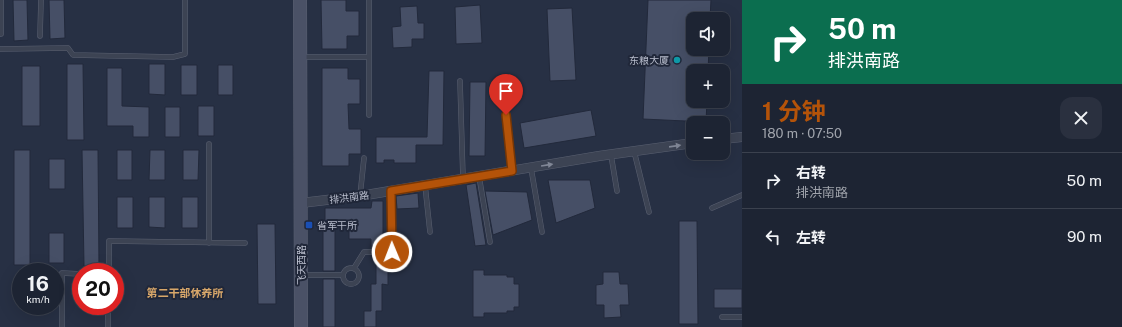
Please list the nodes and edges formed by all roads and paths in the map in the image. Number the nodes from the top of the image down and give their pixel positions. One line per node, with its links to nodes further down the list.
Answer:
1 (1, 0): 6 (lane)
2 (41, 0): 7 (lane)
3 (185, 0): 8 (lane)
4 (300, 0): 9 (street)
5 (369, 0): 10 (lane)
6 (1, 34)
7 (40, 36)
8 (0, 49)
9 (300, 57): 10 (lane); 30 (street)
10 (369, 57): 12 (lane)
11 (460, 81): 24 (lane)
12 (369, 115)
13 (506, 115): 22 (lane)
14 (742, 137): 15 (street)
15 (730, 138)
16 (209, 144): 36 (lane)
17 (686, 144): 18 (street, 排洪南路, one-way to 17)
18 (634, 152): 19 (street, 排洪南路); 32 (lane)
19 (611, 155): 21 (street, 排洪南路, one-way to 19); 27 (lane)
20 (364, 158): 29 (lane)
21 (531, 168): 22 (street, 排洪南路); 34 (lane)
22 (512, 171): 23 (street, 排洪南路)
23 (479, 176): 24 (street, 排洪南路); 35 (lane)
24 (463, 179): 25 (street, 排洪南路)
25 (425, 185): 26 (street, 排洪南路); 33 (lane)
26 (391, 191): 29 (street, 排洪南路); 39 (lane)
27 (617, 191)
28 (742, 195): 31 (lane)
29 (360, 196): 30 (street, 排洪南路)
30 (301, 203): 41 (street, 飞天西路)
31 (712, 208)
32 (649, 212)
33 (430, 232)
34 (542, 232)
35 (490, 242)
36 (209, 243): 37 (lane); 38 (lane)
37 (245, 243)
38 (109, 263)
39 (354, 268): 42 (lane); 42 (lane)
40 (72, 274): 46 (lane)
41 (301, 275): 42 (lane); 48 (street, 飞天西路)
42 (343, 276)
43 (108, 315): 47 (lane)
44 (722, 317): 45 (lane)
45 (742, 317)
46 (62, 327)
47 (108, 327)
48 (301, 327)

